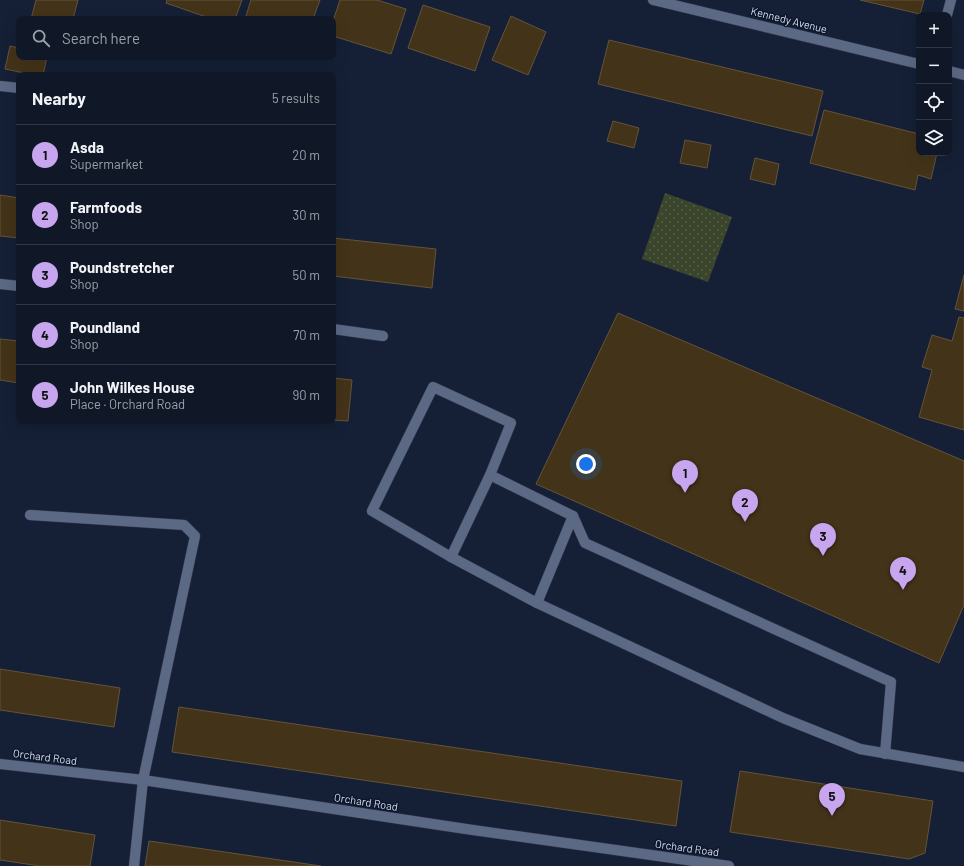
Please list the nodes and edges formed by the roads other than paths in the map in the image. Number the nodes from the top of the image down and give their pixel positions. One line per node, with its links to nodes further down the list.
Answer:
1 (653, 0): 4 (street, Kennedy Avenue)
2 (951, 0): 3 (street)
3 (949, 12)
4 (916, 63)
5 (952, 72): 6 (street)
6 (964, 75)
7 (0, 86): 8 (street)
8 (16, 88)
9 (0, 284): 10 (street)
10 (16, 286)
11 (336, 329): 12 (street)
12 (383, 336)
13 (490, 475): 15 (street); 16 (street); 16 (street)
14 (30, 515): 21 (street)
15 (573, 516): 17 (street); 18 (street)
16 (451, 557): 17 (street)
17 (537, 603): 18 (street)
18 (885, 754): 20 (street)
19 (0, 764): 21 (street, Orchard Road)
20 (964, 766)
21 (144, 780): 22 (street); 23 (street, Orchard Road)
22 (134, 866)
23 (728, 866)

